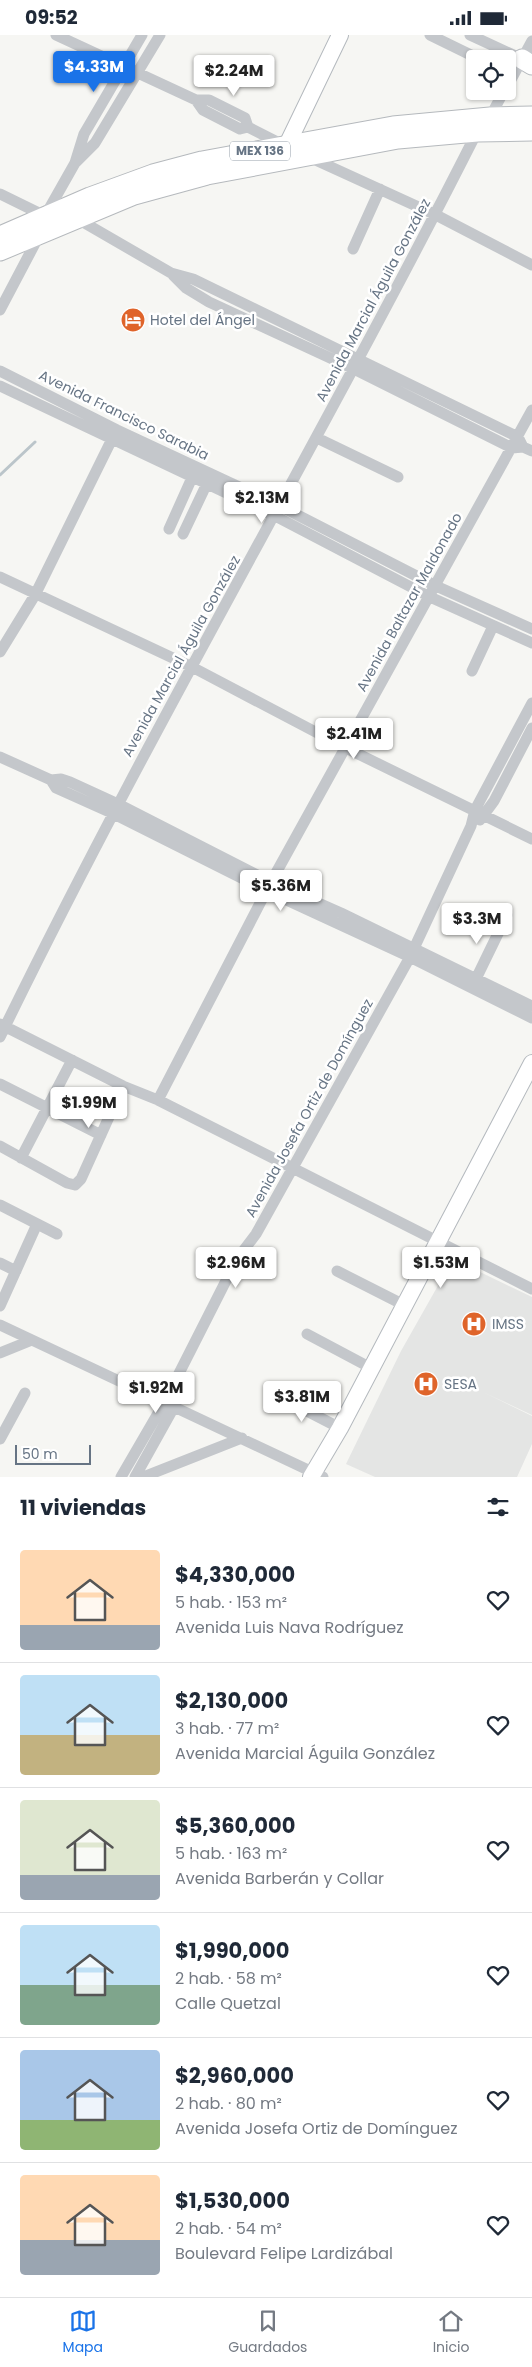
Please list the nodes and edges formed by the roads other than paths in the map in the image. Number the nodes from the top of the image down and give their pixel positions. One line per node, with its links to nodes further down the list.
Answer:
1 (56, 35): 10 (street)
2 (142, 35): 10 (street)
3 (160, 35): 12 (street)
4 (340, 35): 18 (main road)
5 (430, 35): 9 (street)
6 (470, 35): 8 (street)
7 (532, 41): 11 (street)
8 (489, 50)
9 (466, 53)
10 (124, 67): 12 (street); 20 (street)
11 (516, 71)
12 (138, 74): 18 (street); 20 (street)
13 (499, 100): 15 (street)
14 (532, 116): 15 (main road, MEX 136)
15 (490, 117): 17 (street, Avenida Marcial Águila González); 18 (main road, MEX 136)
16 (532, 131): 17 (main road, MEX 136)
17 (478, 133): 19 (main road, MEX 136); 23 (street, Avenida Marcial Águila González)
18 (286, 147): 19 (street); 25 (main road, MEX 136)
19 (310, 157): 21 (street); 24 (main road, MEX 136)
20 (75, 163): 25 (street)
21 (380, 189): 23 (street); 27 (street)
22 (0, 194): 25 (street)
23 (436, 215): 29 (street); 31 (street, Avenida Marcial Águila González)
24 (76, 218): 25 (main road, MEX 136); 31 (street)
25 (43, 224): 26 (main road, MEX 136); 28 (main road, MEX 136); 30 (street)
26 (0, 236)
27 (353, 249)
28 (0, 251)
29 (532, 265)
30 (0, 310)
31 (356, 364): 36 (street, Avenida Marcial Águila González); 38 (street)
32 (0, 371): 35 (street, Avenida Francisco Sarabia)
33 (0, 386): 37 (street, Avenida Francisco Sarabia)
34 (532, 410): 38 (street, Avenida Baltazar Maldonado)
35 (117, 430): 37 (street); 39 (street, Avenida Francisco Sarabia)
36 (317, 438): 40 (street); 42 (street, Avenida Marcial Águila González)
37 (112, 441): 39 (street, Avenida Francisco Sarabia); 47 (street)
38 (521, 446): 46 (street, Avenida Baltazar Maldonado)
39 (195, 472): 41 (street, Avenida Francisco Sarabia); 44 (street)
40 (398, 477)
41 (210, 479): 42 (street, Avenida Francisco Sarabia); 44 (street)
42 (278, 511): 46 (street, Avenida Francisco Sarabia); 48 (street, Avenida Francisco Sarabia); 53 (street, Avenida Marcial Águila González)
43 (157, 524): 44 (street)
44 (169, 529)
45 (0, 577): 47 (street)
46 (436, 586): 48 (street, Avenida Baltazar Maldonado); 50 (street, Avenida Francisco Sarabia)
47 (35, 595): 52 (street); 53 (street)
48 (430, 597): 49 (street, Avenida Francisco Sarabia); 57 (street, Avenida Baltazar Maldonado)
49 (493, 626): 51 (street, Avenida Francisco Sarabia); 54 (street)
50 (532, 629)
51 (532, 643)
52 (0, 652)
53 (192, 667): 57 (street); 61 (street, Avenida Marcial Águila González)
54 (472, 671)
55 (532, 703): 58 (street, Avenida Josefa Ortiz de Domínguez)
56 (532, 728): 59 (street, Avenida Josefa Ortiz de Domínguez)
57 (346, 749): 62 (street); 64 (street, Avenida Baltazar Maldonado)
58 (508, 749): 59 (street); 62 (street, Avenida Josefa Ortiz de Domínguez)
59 (519, 754): 62 (street, Avenida Josefa Ortiz de Domínguez)
60 (0, 757): 61 (street)
61 (116, 809): 64 (street); 70 (street, Avenida Marcial Águila González)
62 (480, 812): 63 (street); 66 (street, Avenida Josefa Ortiz de Domínguez)
63 (532, 839)
64 (269, 887): 66 (street); 76 (street, Avenida Baltazar Maldonado)
65 (507, 915): 67 (street)
66 (412, 953): 67 (street); 82 (street, Avenida Josefa Ortiz de Domínguez)
67 (474, 983): 68 (street); 69 (street)
68 (532, 1006)
69 (532, 1018)
70 (2, 1029): 71 (street)
71 (72, 1060): 74 (street); 77 (street)
72 (532, 1063): 78 (main road)
73 (0, 1084): 77 (street)
74 (123, 1086): 76 (street); 79 (street)
75 (532, 1087): 78 (main road)
76 (158, 1100): 82 (street)
77 (46, 1107): 79 (street); 81 (street)
78 (501, 1134): 86 (main road)
79 (101, 1135): 81 (street)
80 (0, 1146): 81 (street)
81 (22, 1158)
82 (292, 1168): 86 (street); 100 (street, Avenida Josefa Ortiz de Domínguez)
83 (0, 1205): 84 (street)
84 (37, 1224): 85 (street); 88 (street)
85 (57, 1234)
86 (442, 1243): 90 (street); 91 (main road); 97 (main road)
87 (0, 1263): 88 (street)
88 (16, 1271): 92 (street)
89 (336, 1271): 91 (street)
90 (532, 1289)
91 (404, 1305): 97 (main road)
92 (0, 1306)
93 (0, 1325): 95 (street)
94 (306, 1334): 97 (street)
95 (32, 1340): 96 (street); 100 (street)
96 (0, 1353)
97 (378, 1361): 101 (main road); 104 (main road)
98 (26, 1393): 103 (street)
99 (276, 1395): 101 (street)
100 (169, 1405): 102 (street); 105 (street, Avenida Josefa Ortiz de Domínguez); 106 (street, Avenida Josefa Ortiz de Domínguez)
101 (340, 1428): 104 (main road)
102 (242, 1438): 104 (street); 107 (street)
103 (0, 1439)
104 (318, 1476)
105 (121, 1477)
106 (134, 1477)
107 (143, 1477)

